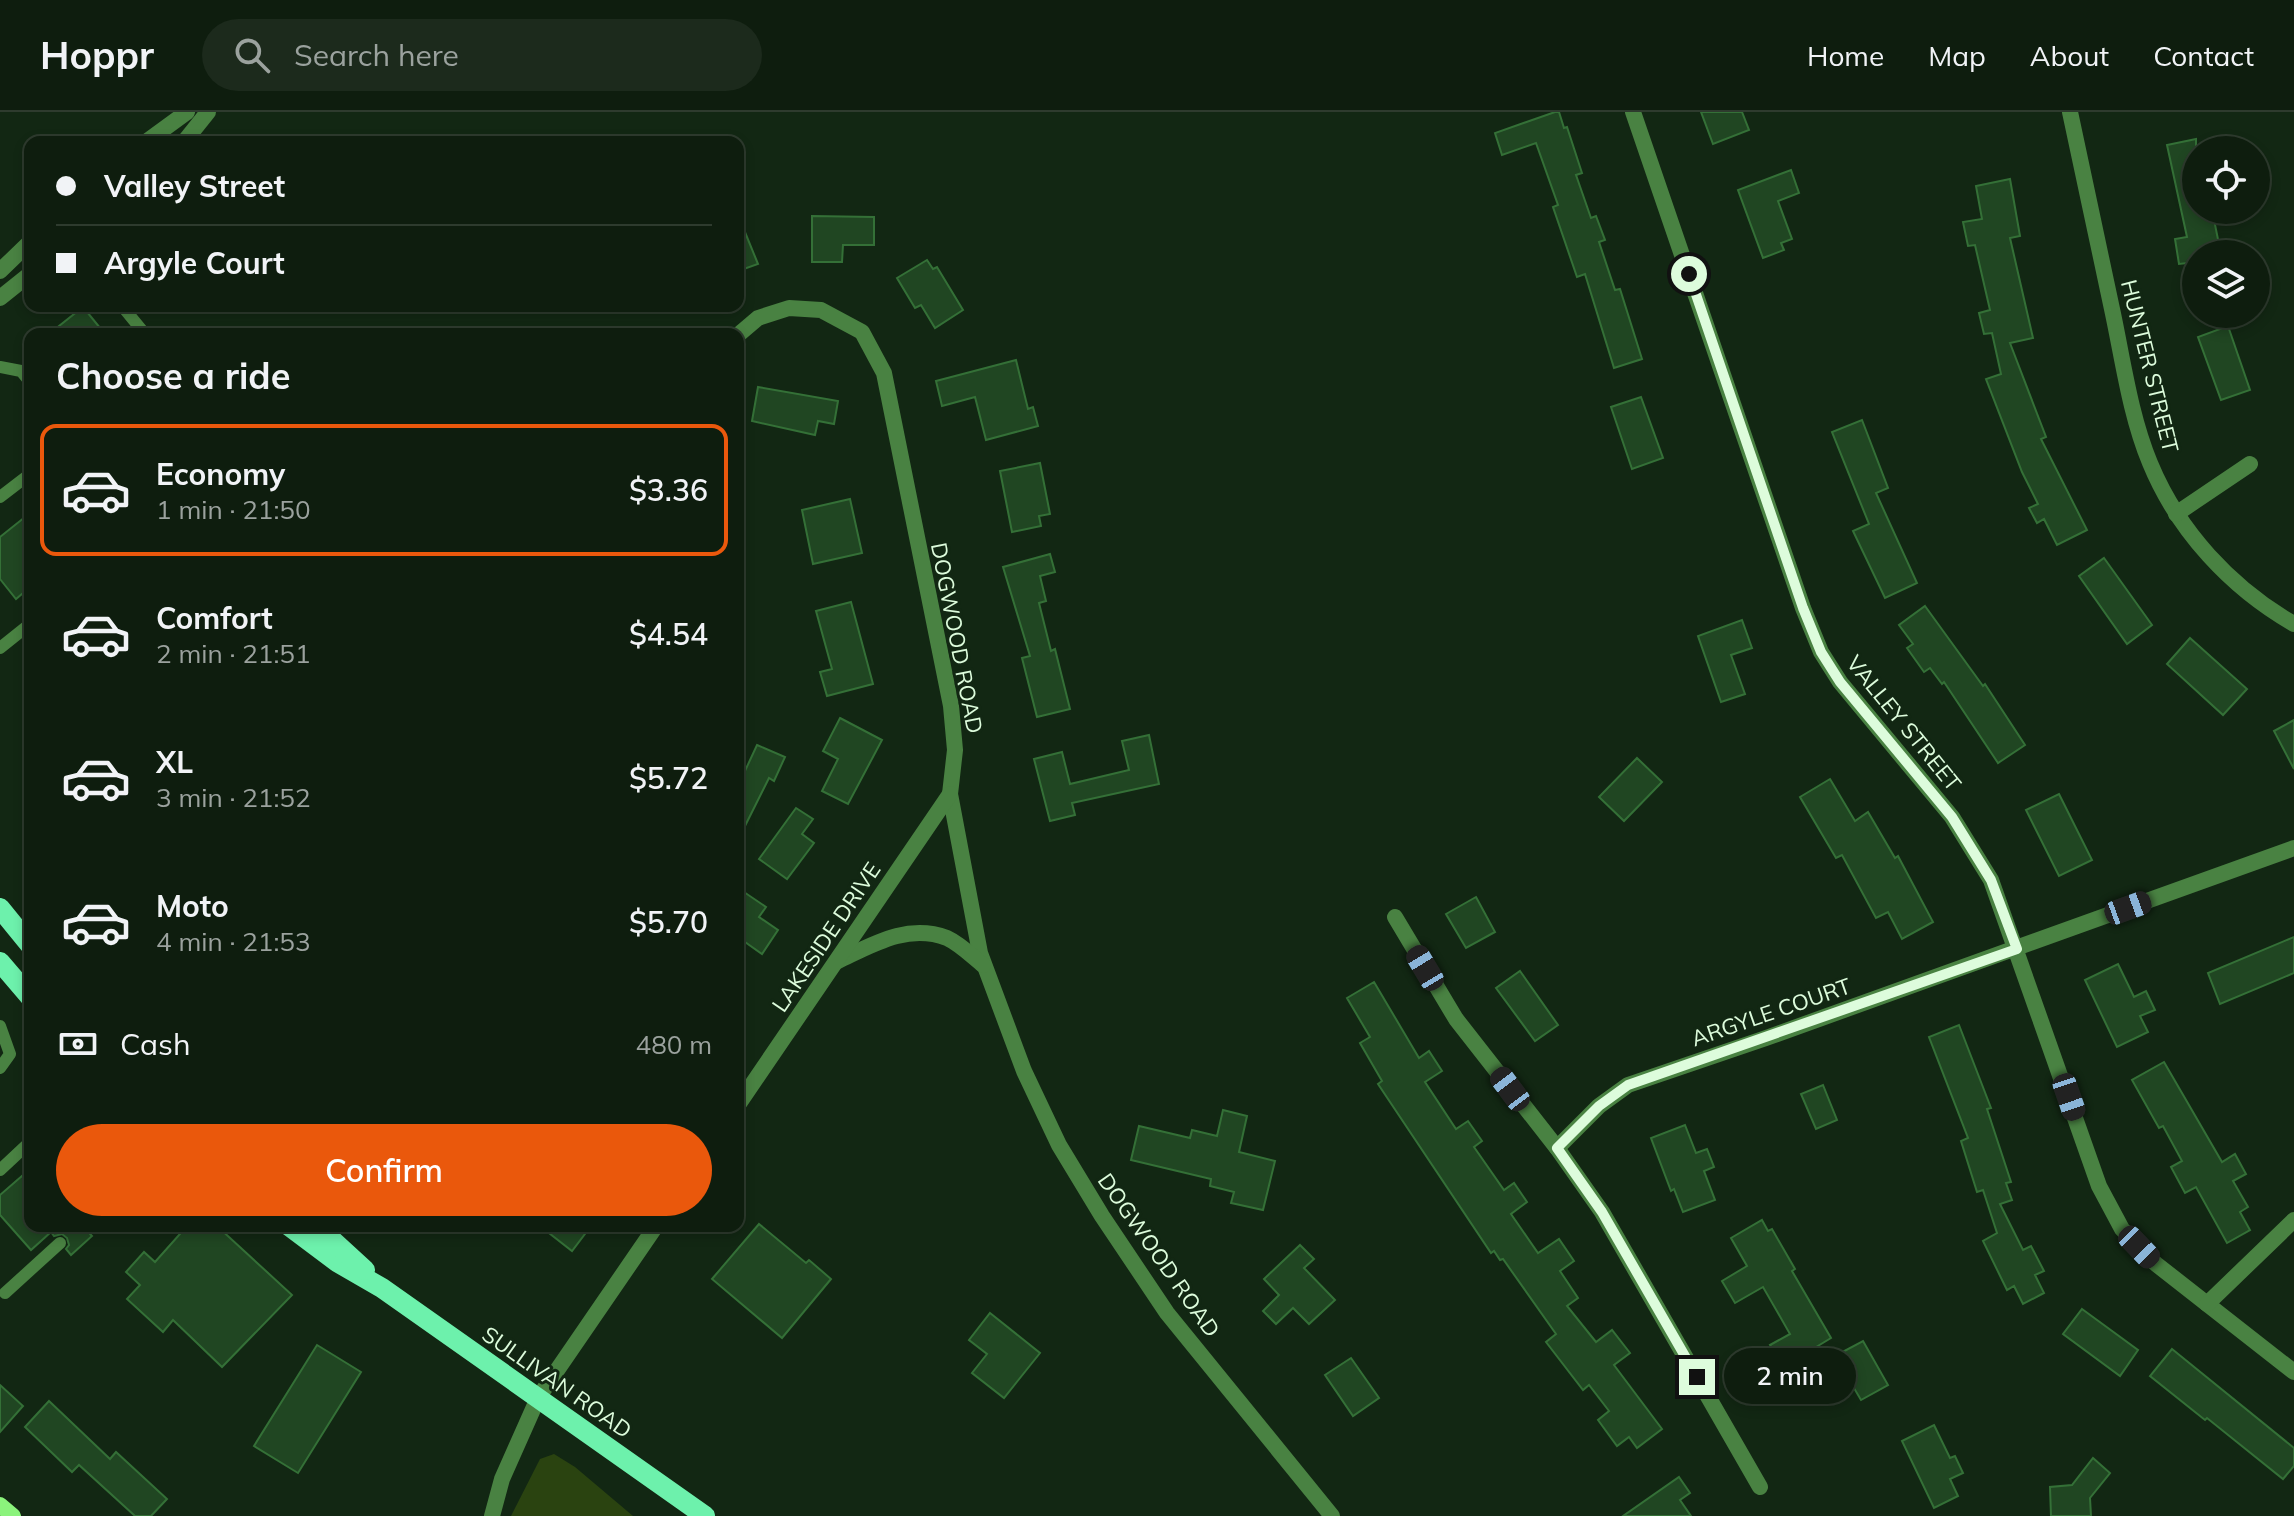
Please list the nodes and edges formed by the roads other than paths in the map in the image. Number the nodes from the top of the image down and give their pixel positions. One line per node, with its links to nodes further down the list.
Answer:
1 (187, 112): 5 (street)
2 (208, 112): 6 (street)
3 (1633, 112): 28 (street, VALLEY STREET)
4 (2070, 112): 19 (street, HUNTER STREET)
5 (154, 136)
6 (189, 136)
7 (24, 248): 8 (street)
8 (0, 271)
9 (24, 279): 10 (street)
10 (0, 298)
11 (127, 312): 12 (lane)
12 (140, 328)
13 (744, 330): 23 (street, DOGWOOD ROAD)
14 (0, 367): 15 (lane)
15 (24, 375)
16 (2250, 464): 19 (street)
17 (24, 479): 18 (lane)
18 (0, 497)
19 (2176, 514): 20 (street, HUNTER STREET)
20 (2294, 624)
21 (24, 629): 22 (lane)
22 (0, 648)
23 (950, 794): 30 (street, LAKESIDE DRIVE); 31 (street, DOGWOOD ROAD)
24 (2294, 848): 28 (street, ARGYLE COURT)
25 (0, 908): 27 (main road)
26 (1395, 917): 37 (street)
27 (24, 938)
28 (2017, 949): 37 (street, ARGYLE COURT); 46 (street, VALLEY STREET)
29 (0, 962): 32 (main road)
30 (836, 962): 31 (street); 35 (street, LAKESIDE DRIVE)
31 (985, 965): 54 (street, DOGWOOD ROAD)
32 (24, 990)
33 (0, 1026): 34 (lane)
34 (0, 1068)
35 (744, 1096)
36 (24, 1148): 38 (lane)
37 (1557, 1148): 49 (street)
38 (0, 1170)
39 (2294, 1220): 46 (street)
40 (297, 1232): 44 (main road, SULLIVAN ROAD)
41 (323, 1232): 44 (main road, SULLIVAN ROAD)
42 (652, 1232): 48 (street)
43 (60, 1243): 45 (lane)
44 (382, 1288): 48 (main road, SULLIVAN ROAD)
45 (2, 1293)
46 (2207, 1304): 47 (street, VALLEY STREET)
47 (2294, 1372)
48 (538, 1398): 52 (street); 53 (main road, SULLIVAN ROAD)
49 (1760, 1487)
50 (0, 1505): 51 (main road)
51 (13, 1516)
52 (492, 1516)
53 (705, 1516)
54 (1332, 1516)

